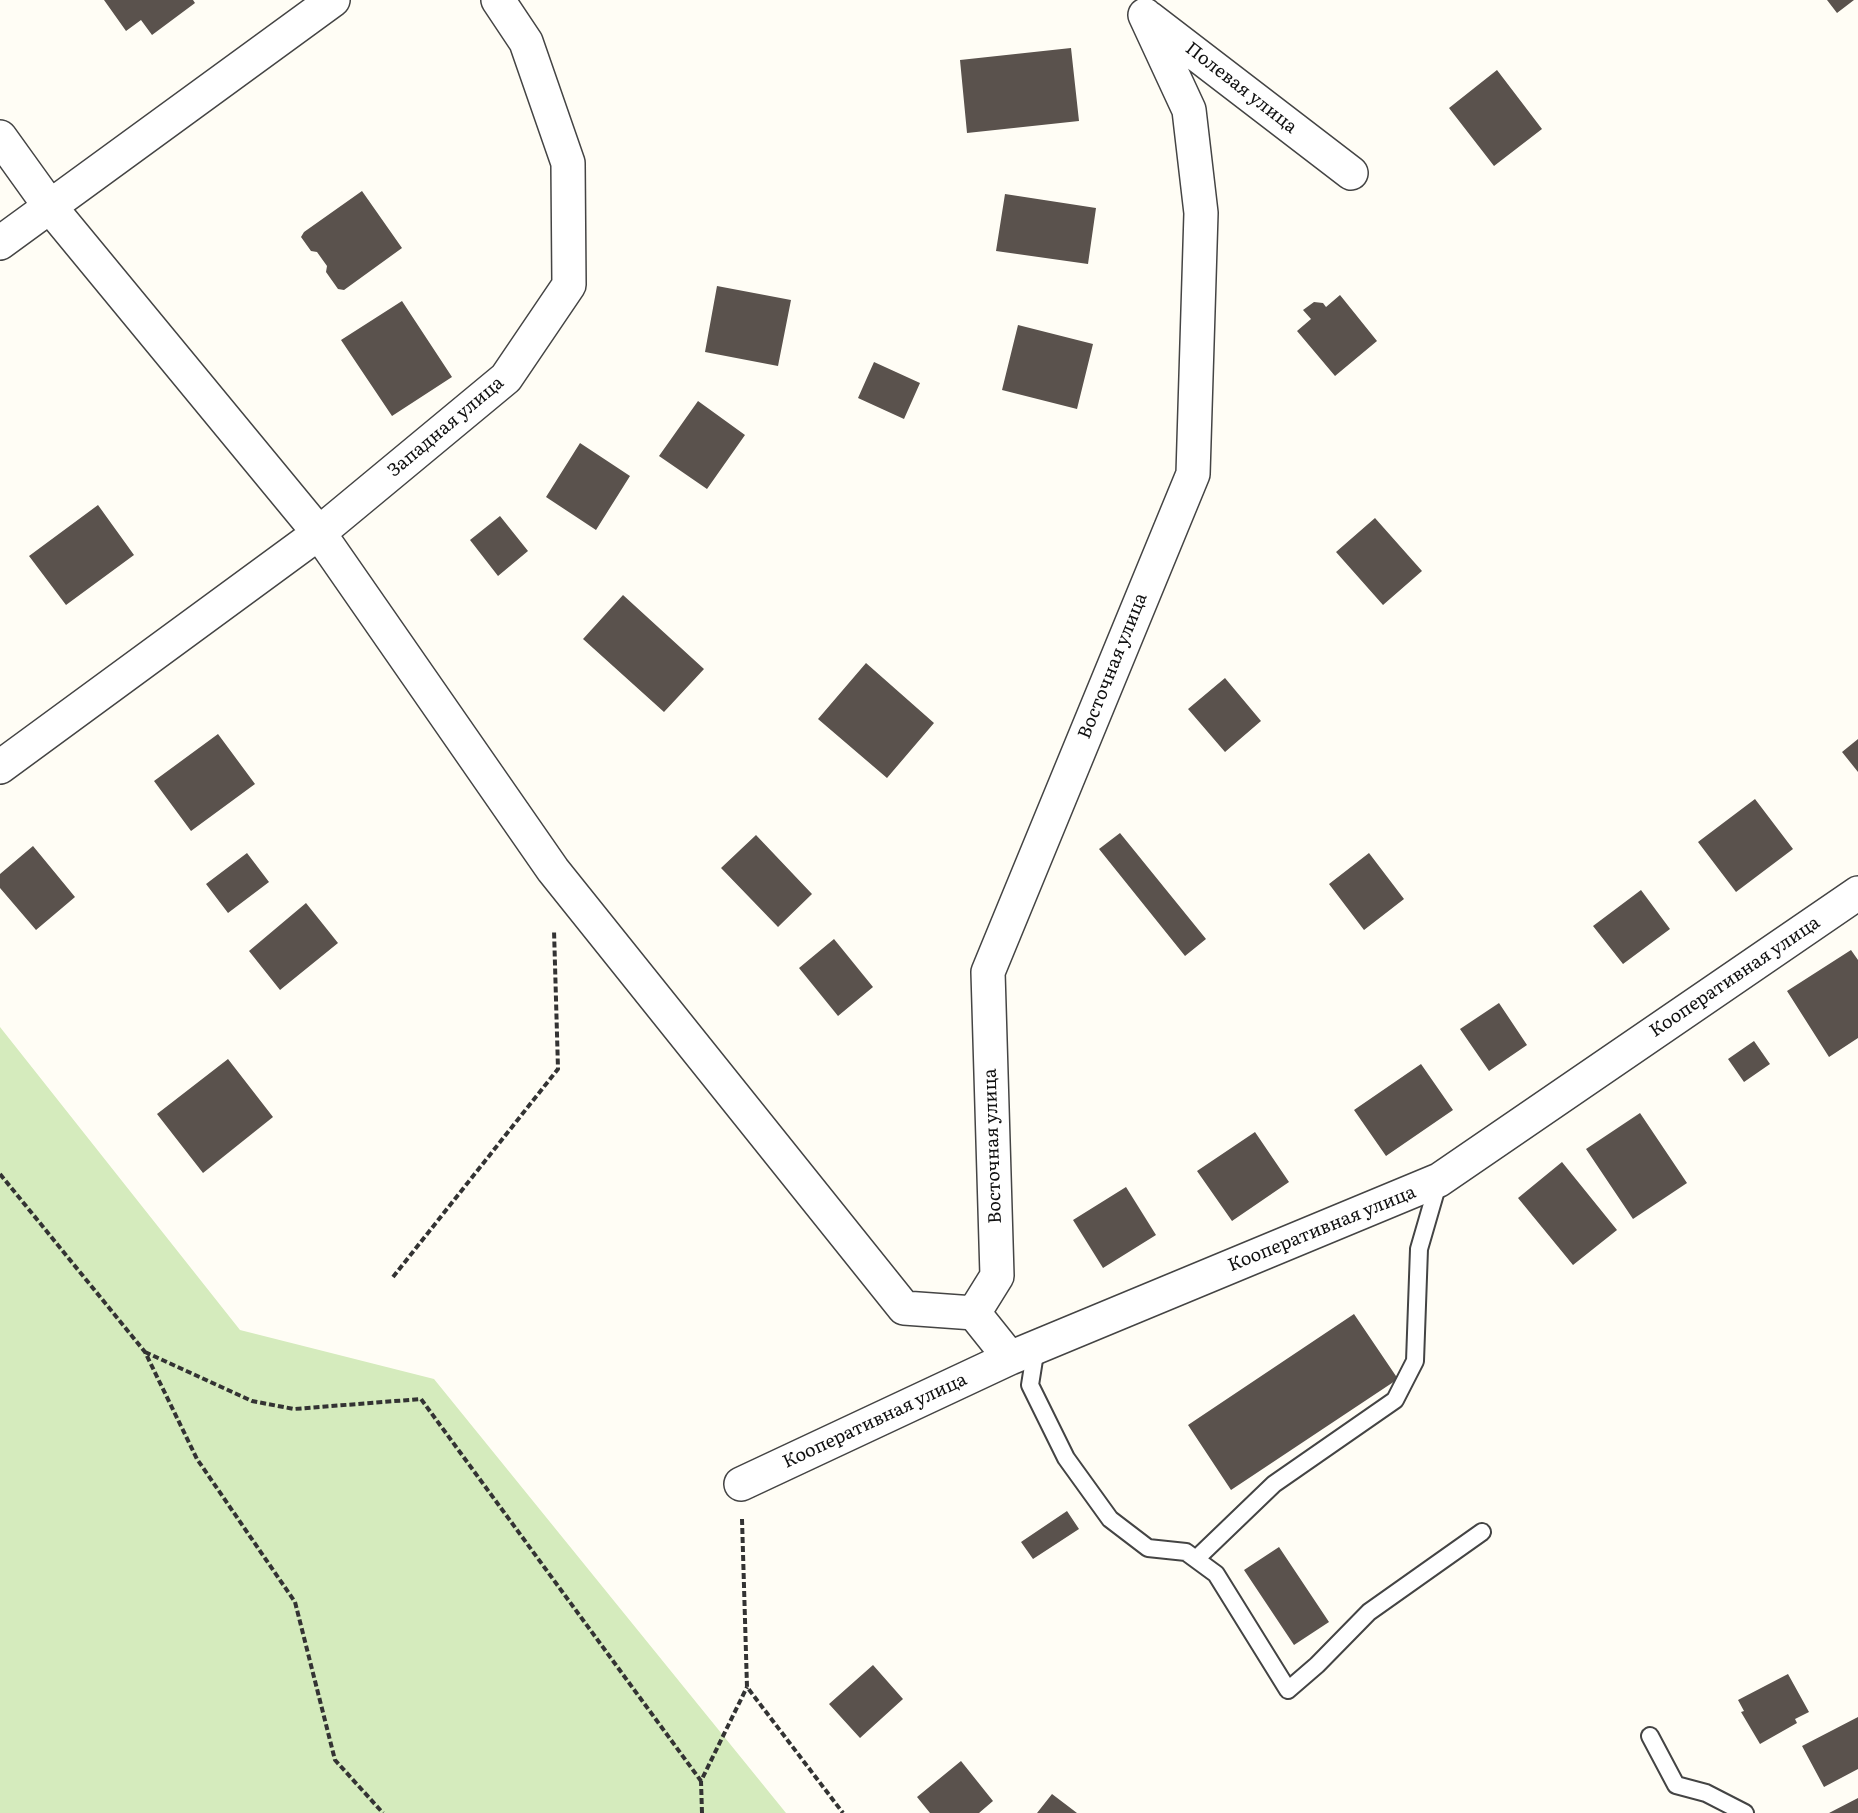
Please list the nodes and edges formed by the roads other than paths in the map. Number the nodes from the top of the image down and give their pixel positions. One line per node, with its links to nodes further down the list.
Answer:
1 (333, 0): 6 (street)
2 (498, 0): 8 (street, Западная улица)
3 (1140, 7): 5 (street, Полевая улица); 12 (street, Восточная улица)
4 (0, 137): 6 (street)
5 (1351, 173)
6 (51, 208): 7 (street); 8 (street)
7 (0, 243)
8 (319, 533): 9 (street, Западная улица); 12 (street)
9 (0, 768)
10 (1858, 893): 11 (street, Кооперативная улица)
11 (1439, 1180): 13 (street, Кооперативная улица); 16 (lane)
12 (974, 1313): 13 (street)
13 (1023, 1352): 14 (street, Кооперативная улица); 16 (lane)
14 (741, 1484)
15 (1482, 1532): 16 (lane)
16 (1196, 1559)
17 (1650, 1736): 18 (lane)
18 (1745, 1813)

